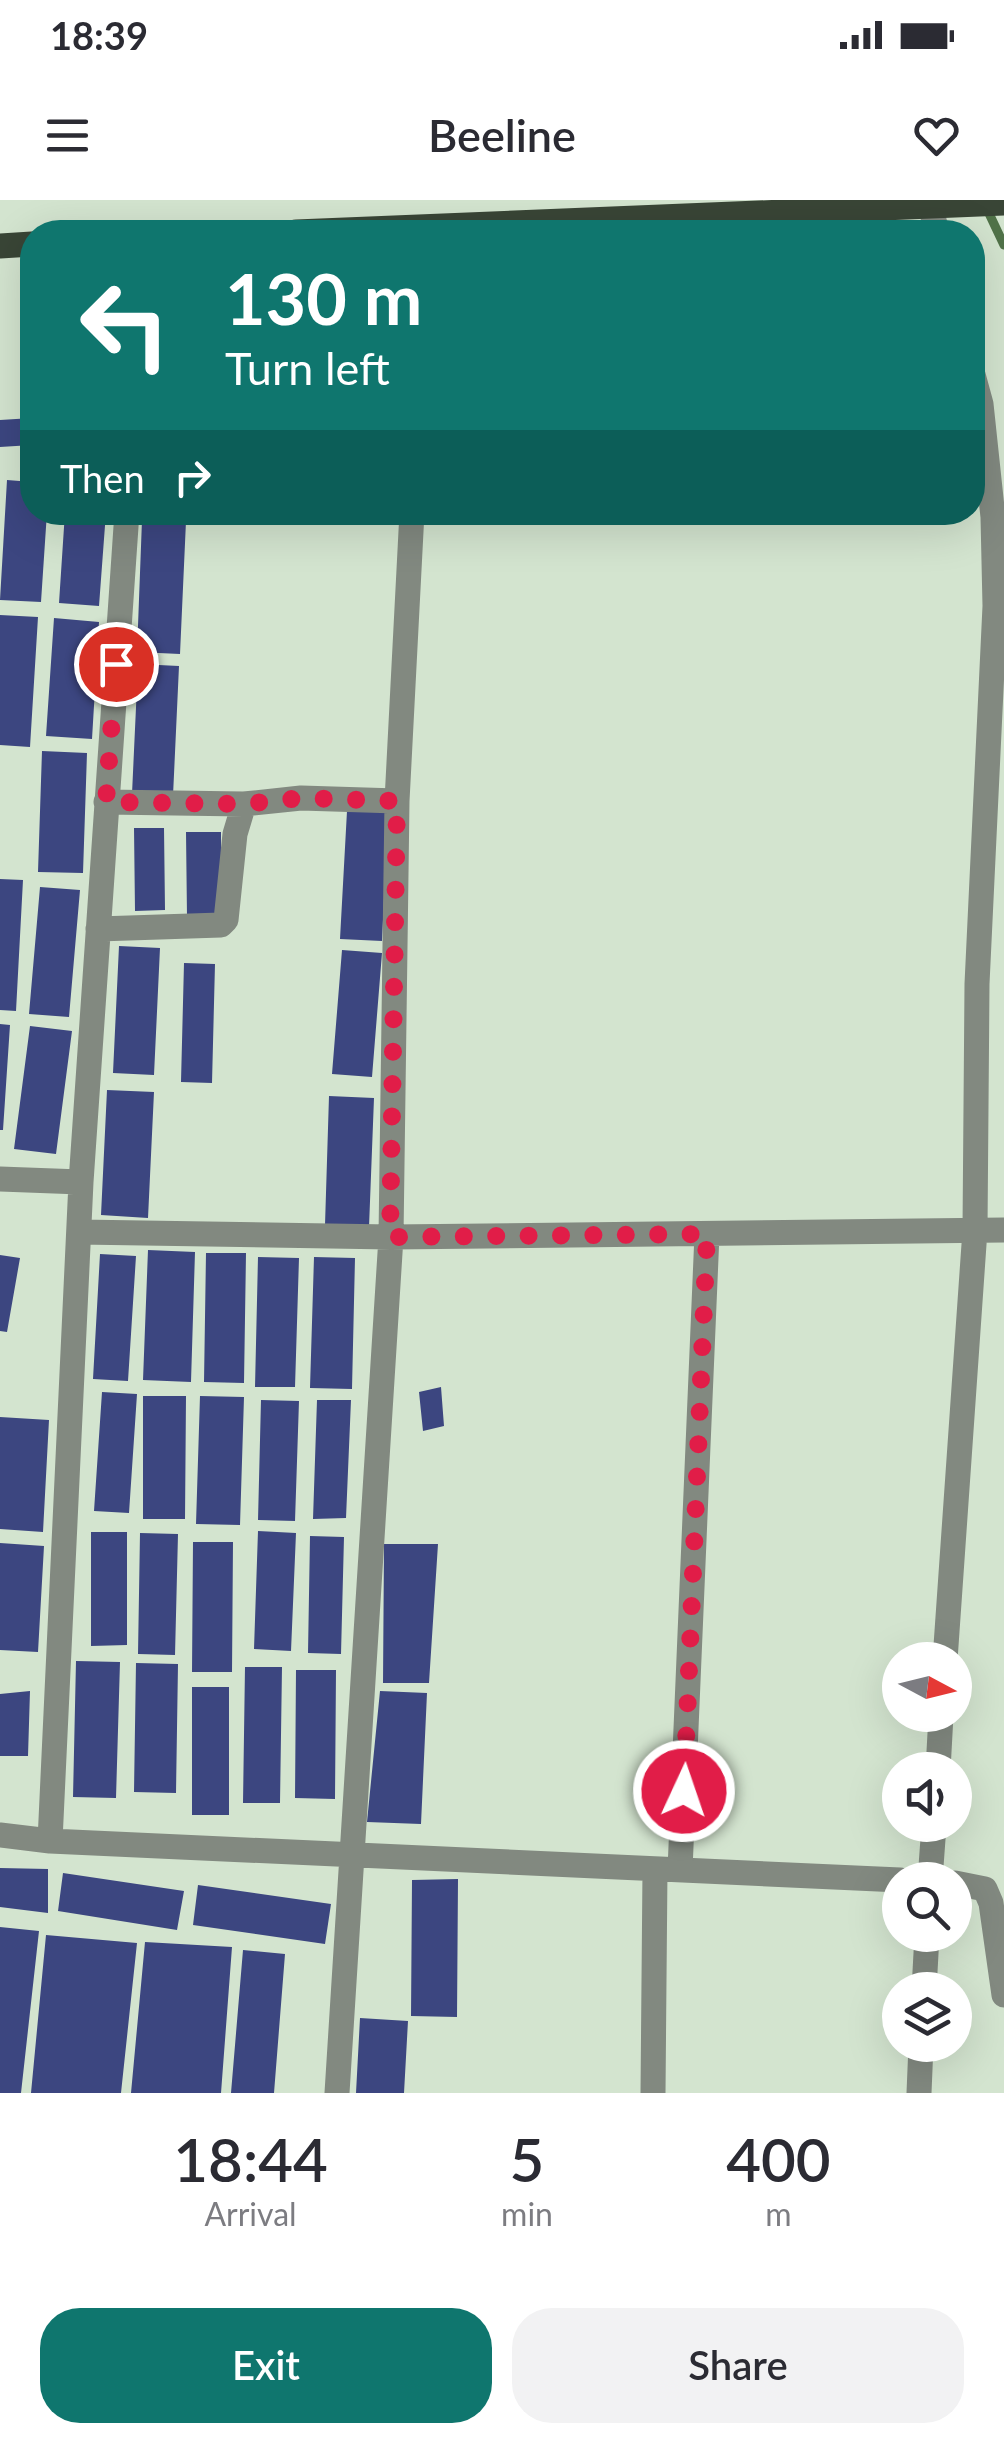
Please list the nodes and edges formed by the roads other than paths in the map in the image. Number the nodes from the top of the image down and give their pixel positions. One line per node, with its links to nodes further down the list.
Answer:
1 (1004, 202): 2 (main road)
2 (930, 205): 3 (main road); 4 (street)
3 (629, 220)
4 (934, 220)
5 (985, 442): 14 (street)
6 (126, 525): 9 (street)
7 (411, 525): 8 (street)
8 (397, 801): 10 (street); 18 (street)
9 (106, 802): 10 (street); 11 (street)
10 (244, 804): 11 (street)
11 (98, 928): 13 (street)
12 (0, 1178): 13 (street)
13 (82, 1182): 16 (street)
14 (975, 1230): 15 (street); 17 (street); 19 (street)
15 (1004, 1230)
16 (79, 1232): 18 (street); 21 (street)
17 (707, 1234): 18 (street); 23 (street)
18 (390, 1237): 22 (street)
19 (946, 1642)
20 (0, 1835): 21 (street)
21 (50, 1840): 22 (street)
22 (349, 1854): 23 (street); 28 (street)
23 (668, 1870): 24 (street); 29 (street)
24 (882, 1879)
25 (972, 1886): 26 (street)
26 (1004, 1995)
27 (920, 2062): 30 (street)
28 (337, 2093)
29 (653, 2093)
30 (919, 2093)

